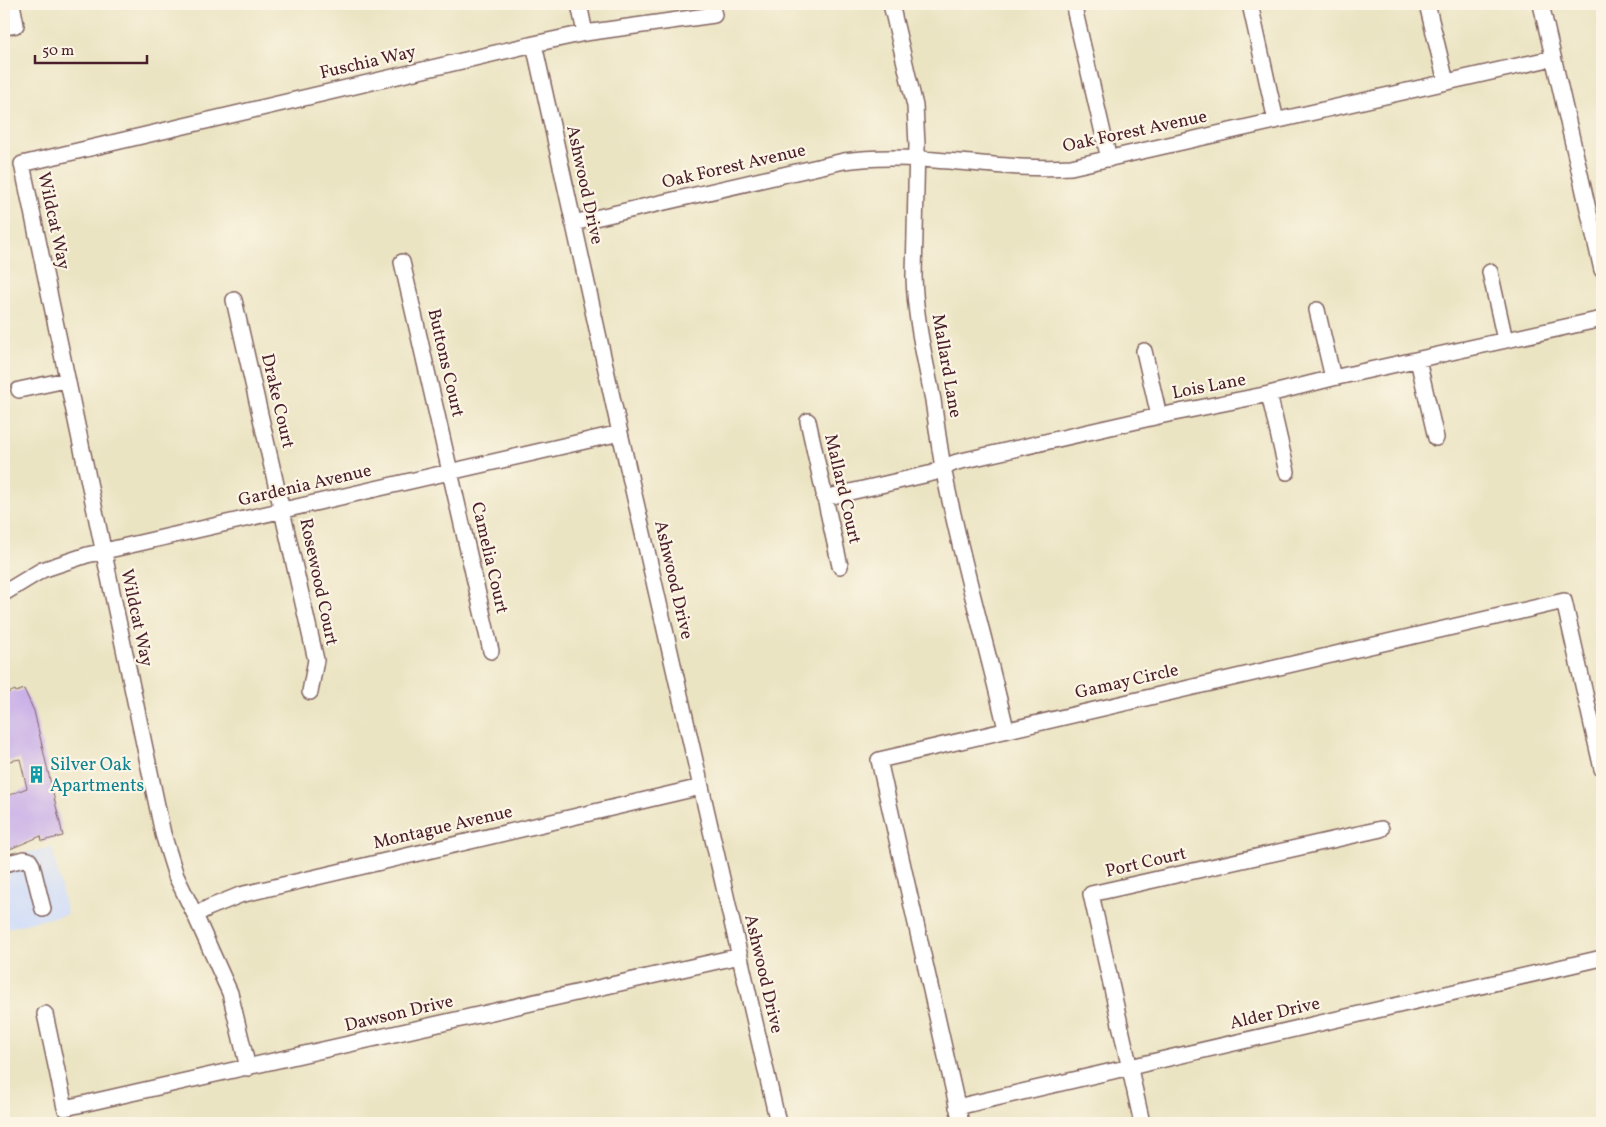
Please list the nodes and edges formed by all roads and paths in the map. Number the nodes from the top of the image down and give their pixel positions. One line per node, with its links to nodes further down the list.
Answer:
1 (12, 4): 9 (street)
2 (579, 4): 10 (street)
3 (711, 4): 10 (street, Fuschia Way)
4 (891, 4): 15 (street, Mallard Lane)
5 (1250, 4): 14 (street)
6 (1427, 4): 13 (street)
7 (1540, 4): 12 (street)
8 (1075, 12): 16 (street)
9 (4, 27)
10 (585, 33): 11 (street, Fuschia Way)
11 (534, 44): 17 (street, Fuschia Way); 18 (street, Ashwood Drive)
12 (1553, 58): 13 (street, Oak Forest Avenue); 20 (street)
13 (1446, 82): 14 (street, Oak Forest Avenue)
14 (1276, 121): 16 (street, Oak Forest Avenue)
15 (917, 159): 16 (street, Oak Forest Avenue); 18 (street, Oak Forest Avenue); 36 (street, Mallard Lane)
16 (1109, 159)
17 (22, 164): 29 (street, Wildcat Way)
18 (573, 223): 34 (street, Ashwood Drive)
19 (402, 262): 38 (street, Buttons Court)
20 (1602, 270)
21 (1490, 272): 25 (street)
22 (234, 300): 40 (street, Drake Court)
23 (1317, 310): 28 (street)
24 (1602, 319): 25 (street, Lois Lane)
25 (1505, 340): 27 (street, Lois Lane)
26 (1144, 351): 32 (street)
27 (1418, 360): 28 (street, Lois Lane); 35 (street)
28 (1333, 378): 31 (street, Lois Lane)
29 (66, 380): 30 (street); 41 (street, Wildcat Way)
30 (19, 390)
31 (1269, 394): 32 (street, Lois Lane); 37 (street)
32 (1159, 416): 36 (street, Lois Lane)
33 (808, 421): 39 (street, Mallard Court)
34 (620, 433): 38 (street, Gardenia Avenue); 48 (street, Ashwood Drive)
35 (1436, 438)
36 (943, 467): 39 (street, Lois Lane); 46 (street, Mallard Lane)
37 (1287, 472)
38 (450, 473): 40 (street, Gardenia Avenue); 44 (street, Camelia Court)
39 (824, 498): 42 (street, Mallard Court)
40 (283, 510): 41 (street, Gardenia Avenue); 45 (street, Rosewood Court)
41 (102, 551): 43 (street, Gardenia Avenue); 52 (street, Wildcat Way)
42 (840, 566)
43 (4, 593)
44 (491, 650)
45 (310, 692)
46 (1006, 729): 47 (street, Gamay Circle); 58 (street, Gamay Circle)
47 (1602, 769)
48 (701, 788): 52 (street, Montague Avenue); 53 (street, Ashwood Drive)
49 (1381, 828): 56 (street, Port Court)
50 (4, 864): 51 (street)
51 (43, 909)
52 (195, 915): 57 (street, Wildcat Way)
53 (740, 956): 57 (street, Dawson Drive); 59 (street, Ashwood Drive)
54 (1602, 958): 56 (street, Alder Drive)
55 (45, 1014): 57 (street, Dawson Drive)
56 (1130, 1066): 58 (street, Alder Drive); 61 (street)
57 (248, 1068)
58 (957, 1107): 60 (street)
59 (778, 1123)
60 (961, 1123)
61 (1142, 1123)

